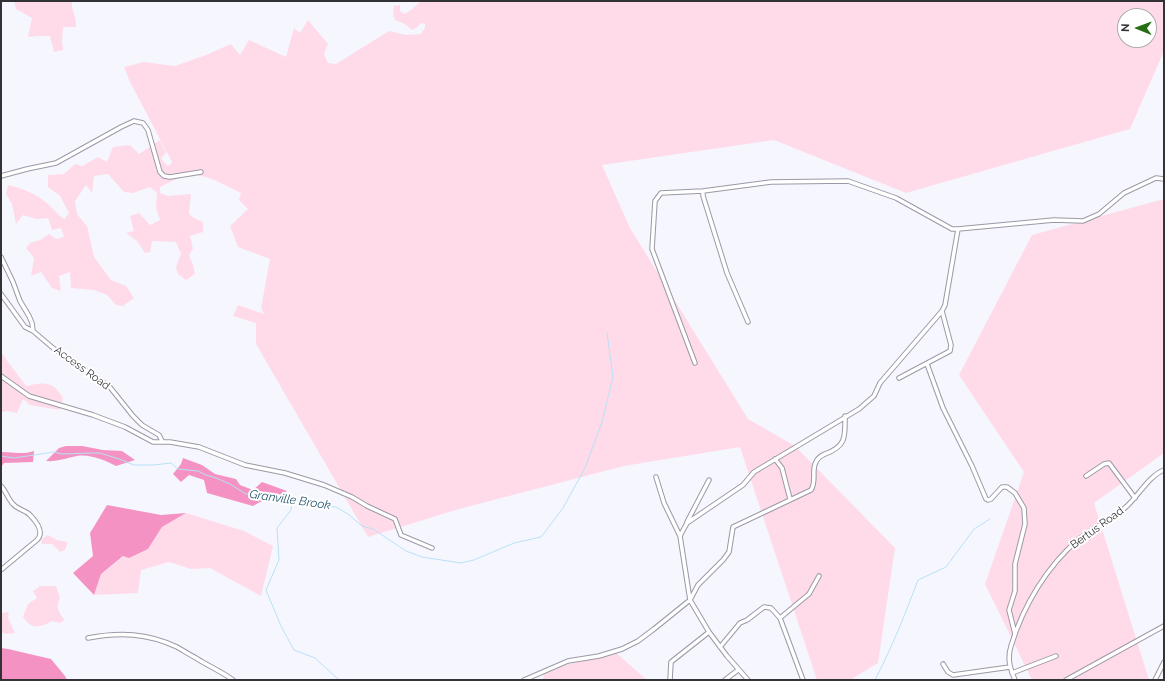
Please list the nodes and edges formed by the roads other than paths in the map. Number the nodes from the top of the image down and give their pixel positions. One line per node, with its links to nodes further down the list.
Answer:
1 (201, 172): 2 (street)
2 (1, 176)
3 (1164, 179): 5 (street)
4 (703, 191): 5 (street); 9 (street); 11 (street)
5 (958, 230): 8 (street)
6 (1, 257): 10 (street, Access Road)
7 (1, 294): 10 (street)
8 (942, 311): 12 (street); 15 (street)
9 (748, 322)
10 (33, 331): 16 (street, Access Road)
11 (695, 363)
12 (927, 364): 14 (street); 34 (street)
13 (1, 376): 16 (street)
14 (899, 378)
15 (845, 416): 17 (street); 24 (street)
16 (162, 441): 27 (street)
17 (775, 459): 24 (street); 25 (street)
18 (1164, 470): 23 (street, Bertus Road)
19 (1086, 476): 23 (street)
20 (656, 477): 26 (street)
21 (708, 480): 25 (street)
22 (1, 486): 28 (street)
23 (1135, 498): 34 (street, Bertus Road)
24 (790, 499): 30 (street)
25 (686, 523): 26 (street)
26 (680, 536): 30 (street)
27 (432, 548)
28 (1, 570)
29 (819, 576): 31 (street)
30 (690, 600): 33 (street); 44 (street)
31 (780, 618): 36 (street); 48 (street)
32 (1164, 626): 50 (street)
33 (708, 632): 36 (street); 45 (street)
34 (1015, 634): 40 (street, Bertus Road)
35 (88, 638): 43 (street)
36 (720, 647): 41 (street)
37 (1056, 656): 42 (street)
38 (1164, 662): 51 (street)
39 (943, 664): 40 (street)
40 (1010, 667): 42 (street, Bertus Road)
41 (738, 670): 46 (street); 47 (street)
42 (1012, 673): 49 (street, Bertus Road)
43 (233, 680)
44 (524, 680)
45 (670, 680)
46 (725, 680)
47 (748, 680)
48 (803, 680)
49 (1015, 680)
50 (1066, 680)
51 (1155, 680)

